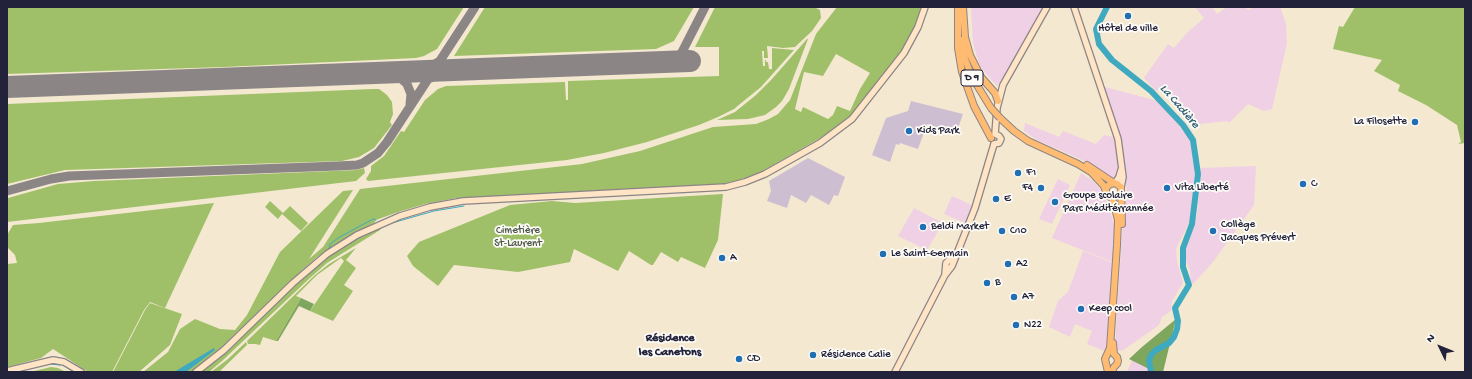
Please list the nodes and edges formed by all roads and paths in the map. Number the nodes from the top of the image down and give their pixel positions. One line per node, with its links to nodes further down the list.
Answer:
1 (925, 7): 22 (street)
2 (960, 7): 6 (main road); 8 (main road, D 9); 9 (main road)
3 (1047, 7): 5 (street)
4 (1074, 7): 11 (street)
5 (1002, 87): 6 (main road); 7 (street)
6 (994, 92): 7 (main road); 8 (street)
7 (998, 101): 8 (street)
8 (994, 108): 9 (street); 12 (main road, D 9, bridge)
9 (993, 136): 10 (street); 10 (street)
10 (994, 144): 23 (street)
11 (1120, 152): 13 (street); 14 (street)
12 (1053, 153): 13 (main road, D 9); 15 (main road, D 9)
13 (1114, 183): 14 (main road); 15 (main road)
14 (1121, 187): 16 (main road)
15 (1106, 192): 17 (main road)
16 (1121, 195): 17 (main road); 18 (main road)
17 (1112, 198): 18 (main road)
18 (1111, 354): 19 (main road); 19 (main road)
19 (1110, 369)
20 (7, 371): 21 (street)
21 (80, 372)
22 (196, 372)
23 (896, 372)

